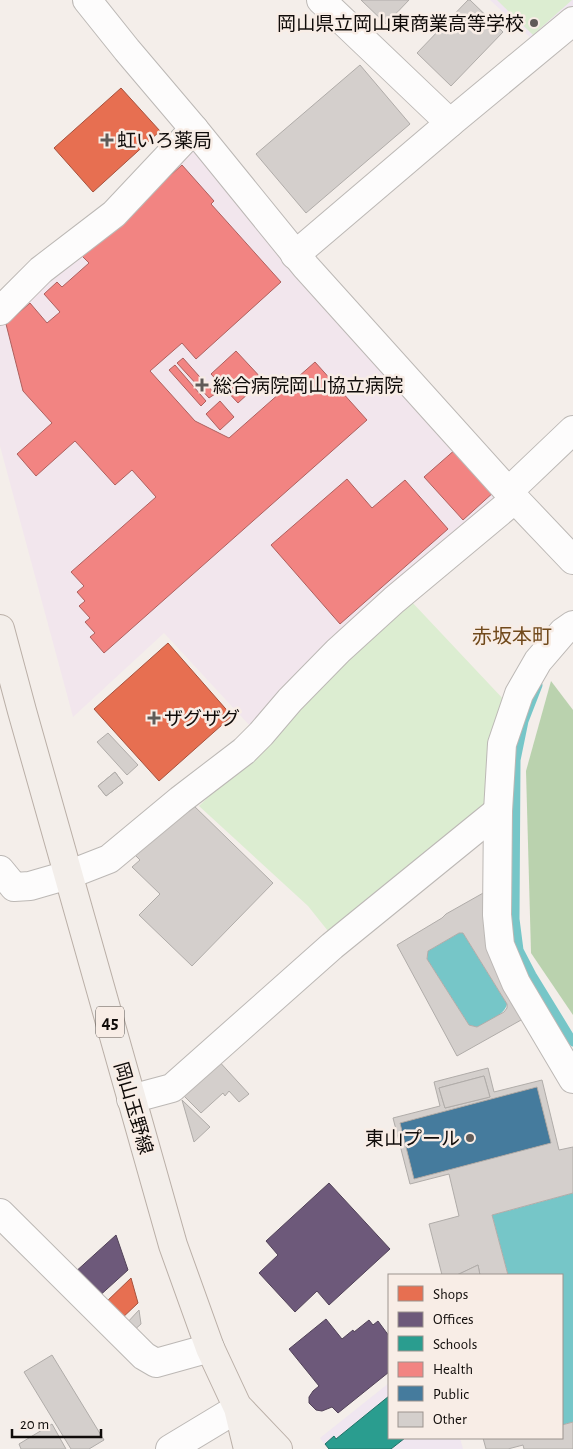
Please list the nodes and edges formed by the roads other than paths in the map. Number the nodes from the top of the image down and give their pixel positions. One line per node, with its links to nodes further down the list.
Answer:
1 (86, 0): 5 (street)
2 (321, 0): 4 (street)
3 (568, 33): 4 (street)
4 (450, 123): 6 (street)
5 (194, 129): 6 (street); 7 (street)
6 (296, 255): 9 (street)
7 (0, 311)
8 (573, 430): 9 (street)
9 (512, 495): 10 (street); 14 (street)
10 (573, 560)
11 (573, 626): 13 (street)
12 (0, 629): 14 (main road, 岡山玉野線 / 45)
13 (498, 811): 16 (street); 17 (street)
14 (68, 875): 15 (street); 17 (main road, 岡山玉野線 / 45)
15 (5, 885)
16 (573, 1079)
17 (131, 1099): 19 (main road, 岡山玉野線 / 45)
18 (0, 1213): 19 (street)
19 (210, 1348): 20 (main road, 岡山玉野線 / 45)
20 (238, 1408): 21 (street); 22 (main road, 岡山玉野線 / 45); 23 (main road, 岡山玉野線 / 45)
21 (170, 1449)
22 (248, 1449)
23 (278, 1449)

